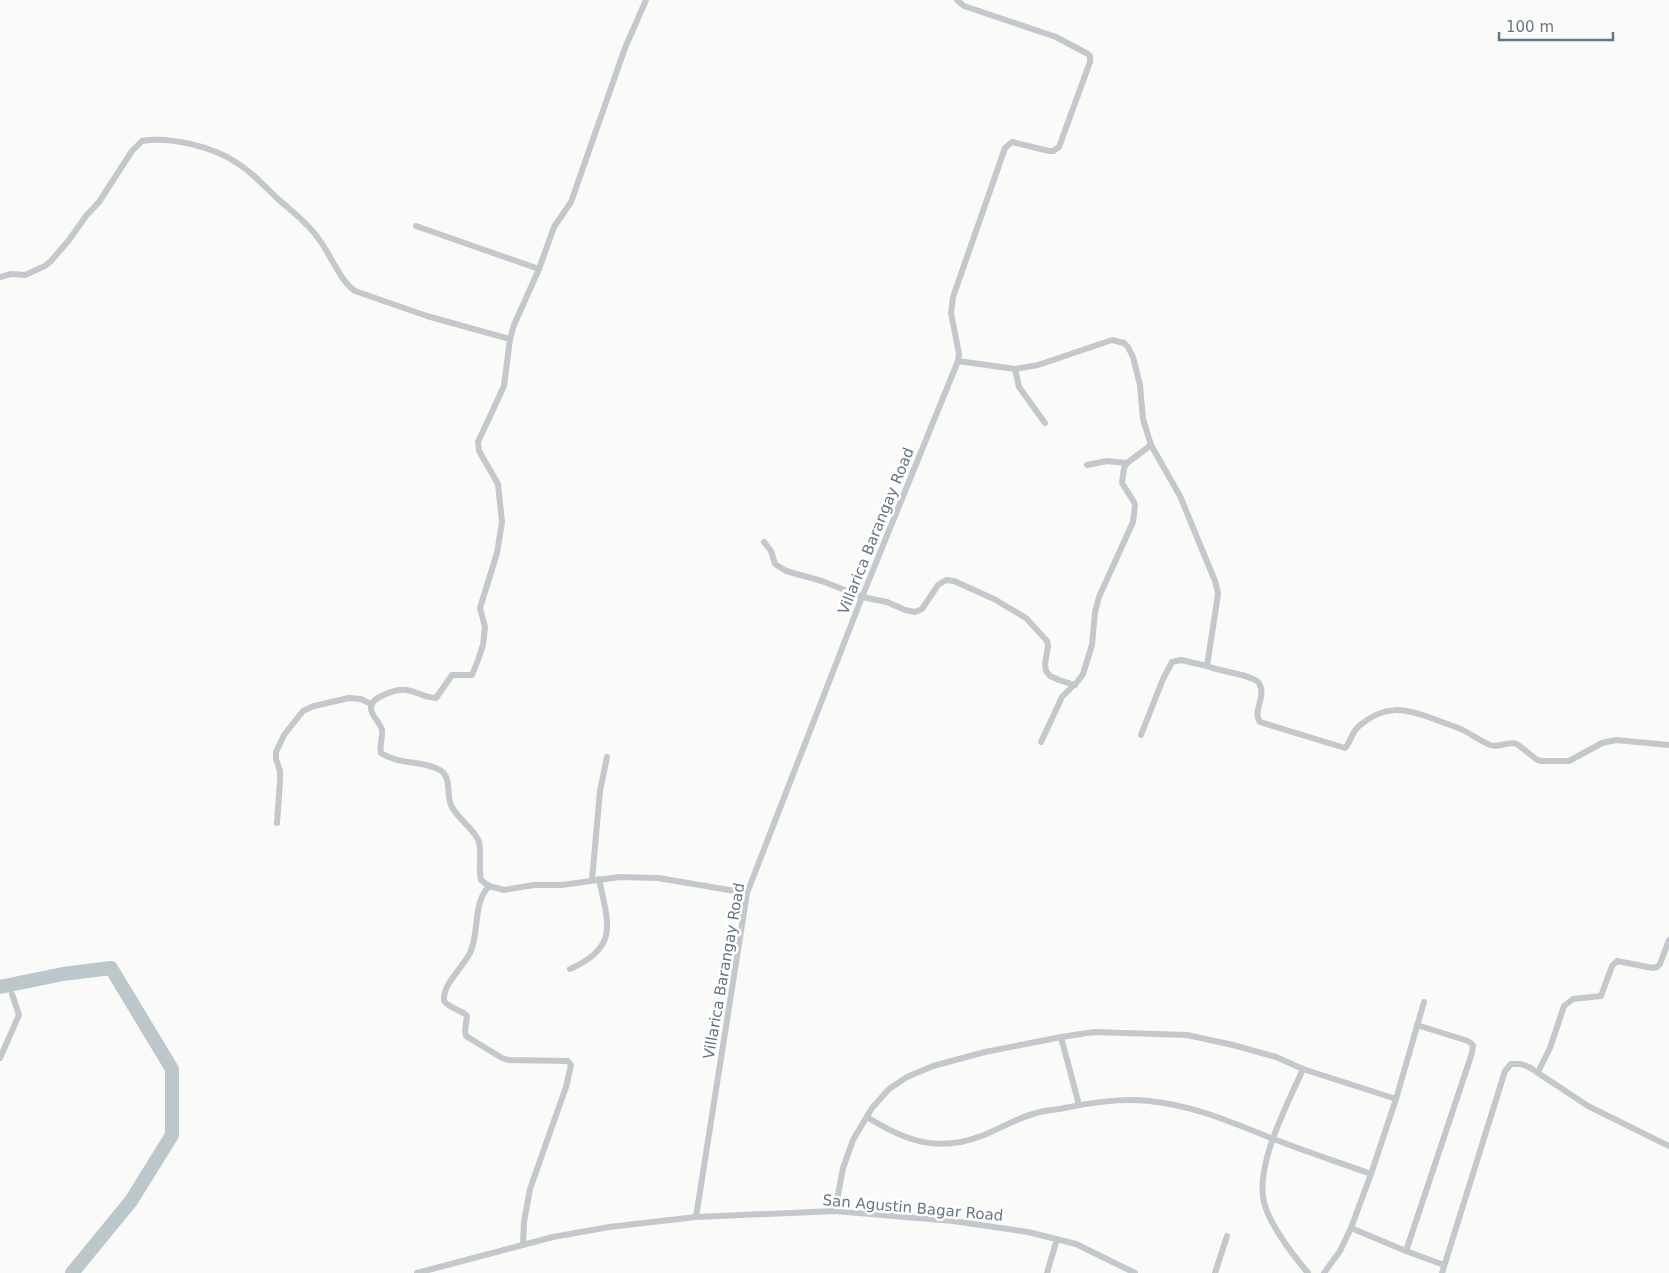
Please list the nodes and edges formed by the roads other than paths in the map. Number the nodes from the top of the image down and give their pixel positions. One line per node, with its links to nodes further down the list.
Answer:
1 (646, 0): 4 (street)
2 (957, 0): 7 (street, Villarica Barangay Road)
3 (416, 226): 4 (street)
4 (539, 269): 6 (street)
5 (0, 277): 6 (street)
6 (510, 338): 17 (street)
7 (958, 361): 8 (street); 14 (street, Villarica Barangay Road)
8 (1015, 369): 9 (street); 10 (street)
9 (1045, 423)
10 (1151, 445): 11 (street); 15 (street)
11 (1127, 463): 12 (street); 16 (street)
12 (1087, 465)
13 (764, 542): 14 (street)
14 (862, 597): 16 (street); 25 (street, Villarica Barangay Road)
15 (1206, 666): 18 (street); 20 (street)
16 (1075, 685): 19 (street)
17 (371, 704): 22 (street); 24 (street)
18 (1141, 735)
19 (1041, 742)
20 (1669, 745)
21 (607, 757): 23 (street)
22 (277, 823)
23 (595, 879): 24 (street); 25 (street); 27 (street)
24 (489, 886): 46 (street)
25 (747, 893): 42 (street, Villarica Barangay Road)
26 (1669, 940): 34 (street)
27 (570, 969)
28 (12, 994): 32 (street)
29 (1424, 1002): 30 (street)
30 (1417, 1025): 35 (street); 47 (street)
31 (1061, 1037): 33 (street); 36 (street); 37 (street)
32 (0, 1058)
33 (1303, 1069): 35 (street); 38 (street)
34 (1538, 1072): 39 (street); 48 (street)
35 (1396, 1099): 40 (street)
36 (1079, 1105): 37 (street); 38 (street)
37 (867, 1117): 41 (street)
38 (1272, 1139): 40 (street); 53 (street)
39 (1669, 1146)
40 (1371, 1174): 43 (street)
41 (834, 1211): 42 (street, San Agustin Bagar Road); 45 (street, San Agustin Bagar Road)
42 (696, 1217): 46 (street, San Agustin Bagar Road)
43 (1351, 1228): 47 (street); 54 (street)
44 (1227, 1236): 52 (street)
45 (1057, 1239): 50 (street); 51 (street, San Agustin Bagar Road)
46 (524, 1245): 49 (street, San Agustin Bagar Road)
47 (1406, 1251): 48 (street)
48 (1444, 1265): 55 (street)
49 (417, 1273)
50 (1047, 1273)
51 (1135, 1273)
52 (1215, 1273)
53 (1308, 1273)
54 (1324, 1273)
55 (1442, 1273)

